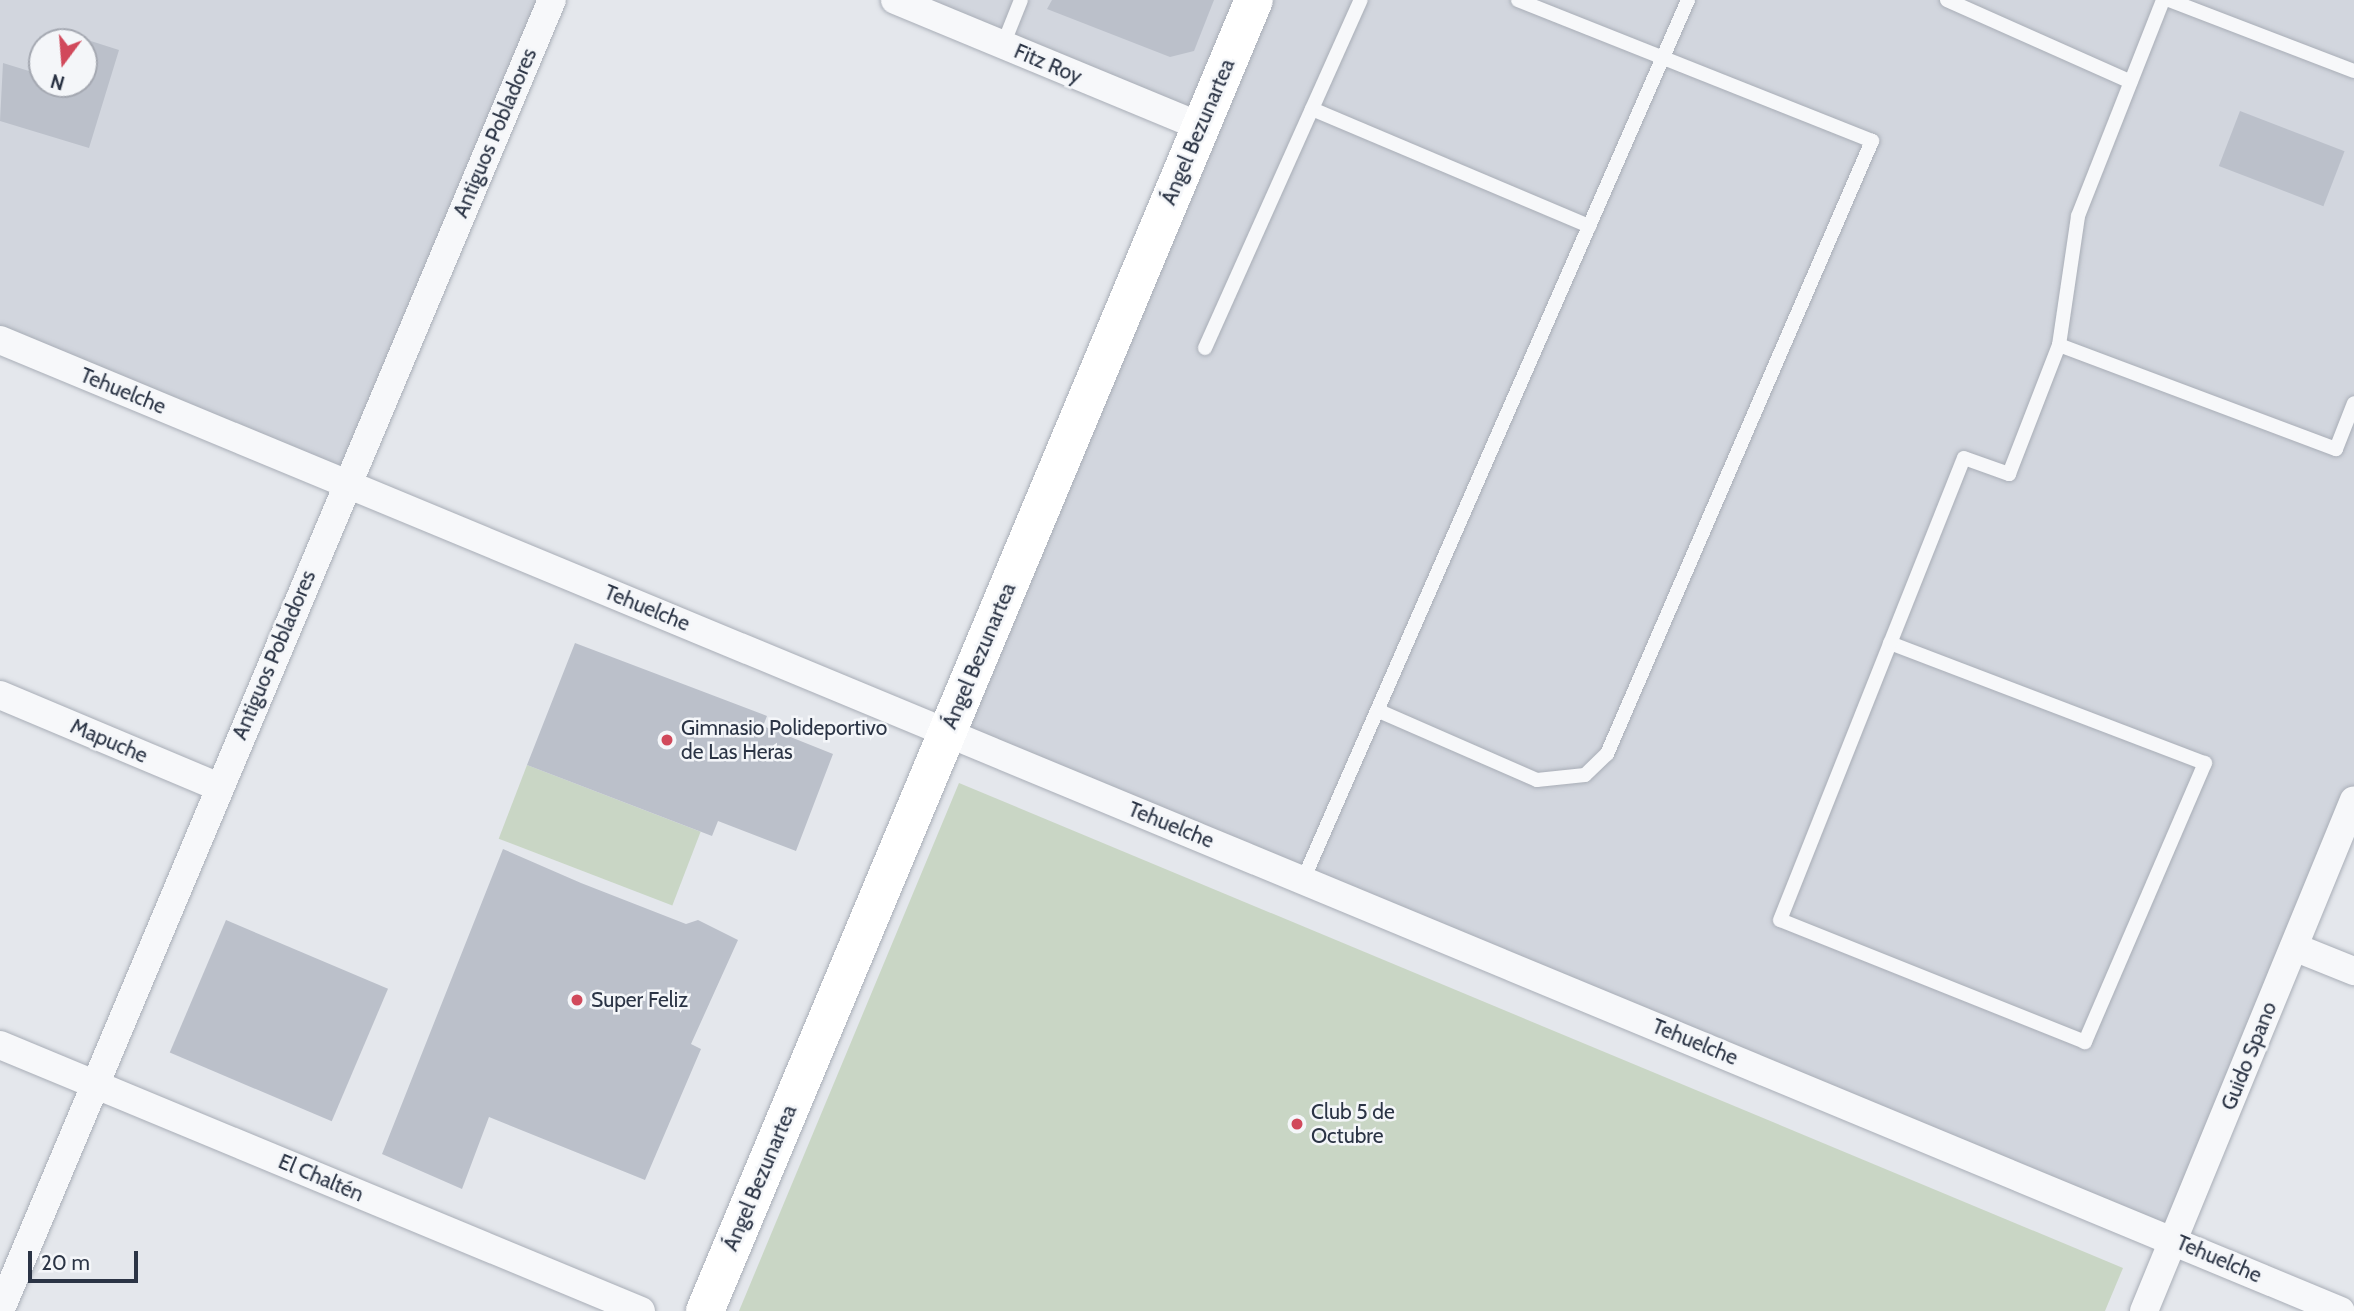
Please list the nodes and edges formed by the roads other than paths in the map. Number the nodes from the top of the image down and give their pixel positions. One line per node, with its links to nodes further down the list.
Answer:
1 (552, 0): 22 (street, Antiguos Pobladores)
2 (895, 0): 11 (street, Fitz Roy)
3 (1021, 0): 11 (lane)
4 (1254, 0): 16 (street, Ángel Bezunartea)
5 (1361, 0): 15 (lane)
6 (1518, 0): 12 (lane)
7 (1688, 0): 12 (lane)
8 (1947, 0): 14 (lane)
9 (2163, 0): 14 (lane)
10 (2169, 0): 13 (lane)
11 (1003, 45): 16 (street, Fitz Roy)
12 (1662, 59): 17 (lane); 25 (lane)
13 (2354, 71)
14 (2131, 82): 19 (lane)
15 (1312, 109): 17 (lane); 20 (lane)
16 (1201, 127): 26 (street, Ángel Bezunartea)
17 (1589, 226): 25 (lane)
18 (0, 340): 22 (street, Tehuelche)
19 (2059, 345): 21 (lane); 23 (lane)
20 (1205, 348)
21 (2354, 403)
22 (346, 484): 26 (street, Tehuelche); 27 (street, Antiguos Pobladores)
23 (1890, 643): 23 (lane)
24 (0, 695): 27 (street, Mapuche)
25 (1380, 710): 29 (lane)
26 (947, 732): 29 (street, Tehuelche); 37 (street, Ángel Bezunartea)
27 (219, 787): 33 (street, Antiguos Pobladores)
28 (2354, 800): 30 (street, Guido Spano)
29 (1303, 880): 34 (street, Tehuelche)
30 (2294, 947): 31 (street); 34 (street, Guido Spano)
31 (2354, 971)
32 (0, 1045): 33 (street, El Chaltén)
33 (95, 1084): 35 (street, Antiguos Pobladores); 36 (street, El Chaltén)
34 (2173, 1240): 38 (street, Guido Spano); 39 (street, Tehuelche)
35 (0, 1311)
36 (641, 1311)
37 (705, 1311)
38 (2144, 1311)
39 (2341, 1311)

